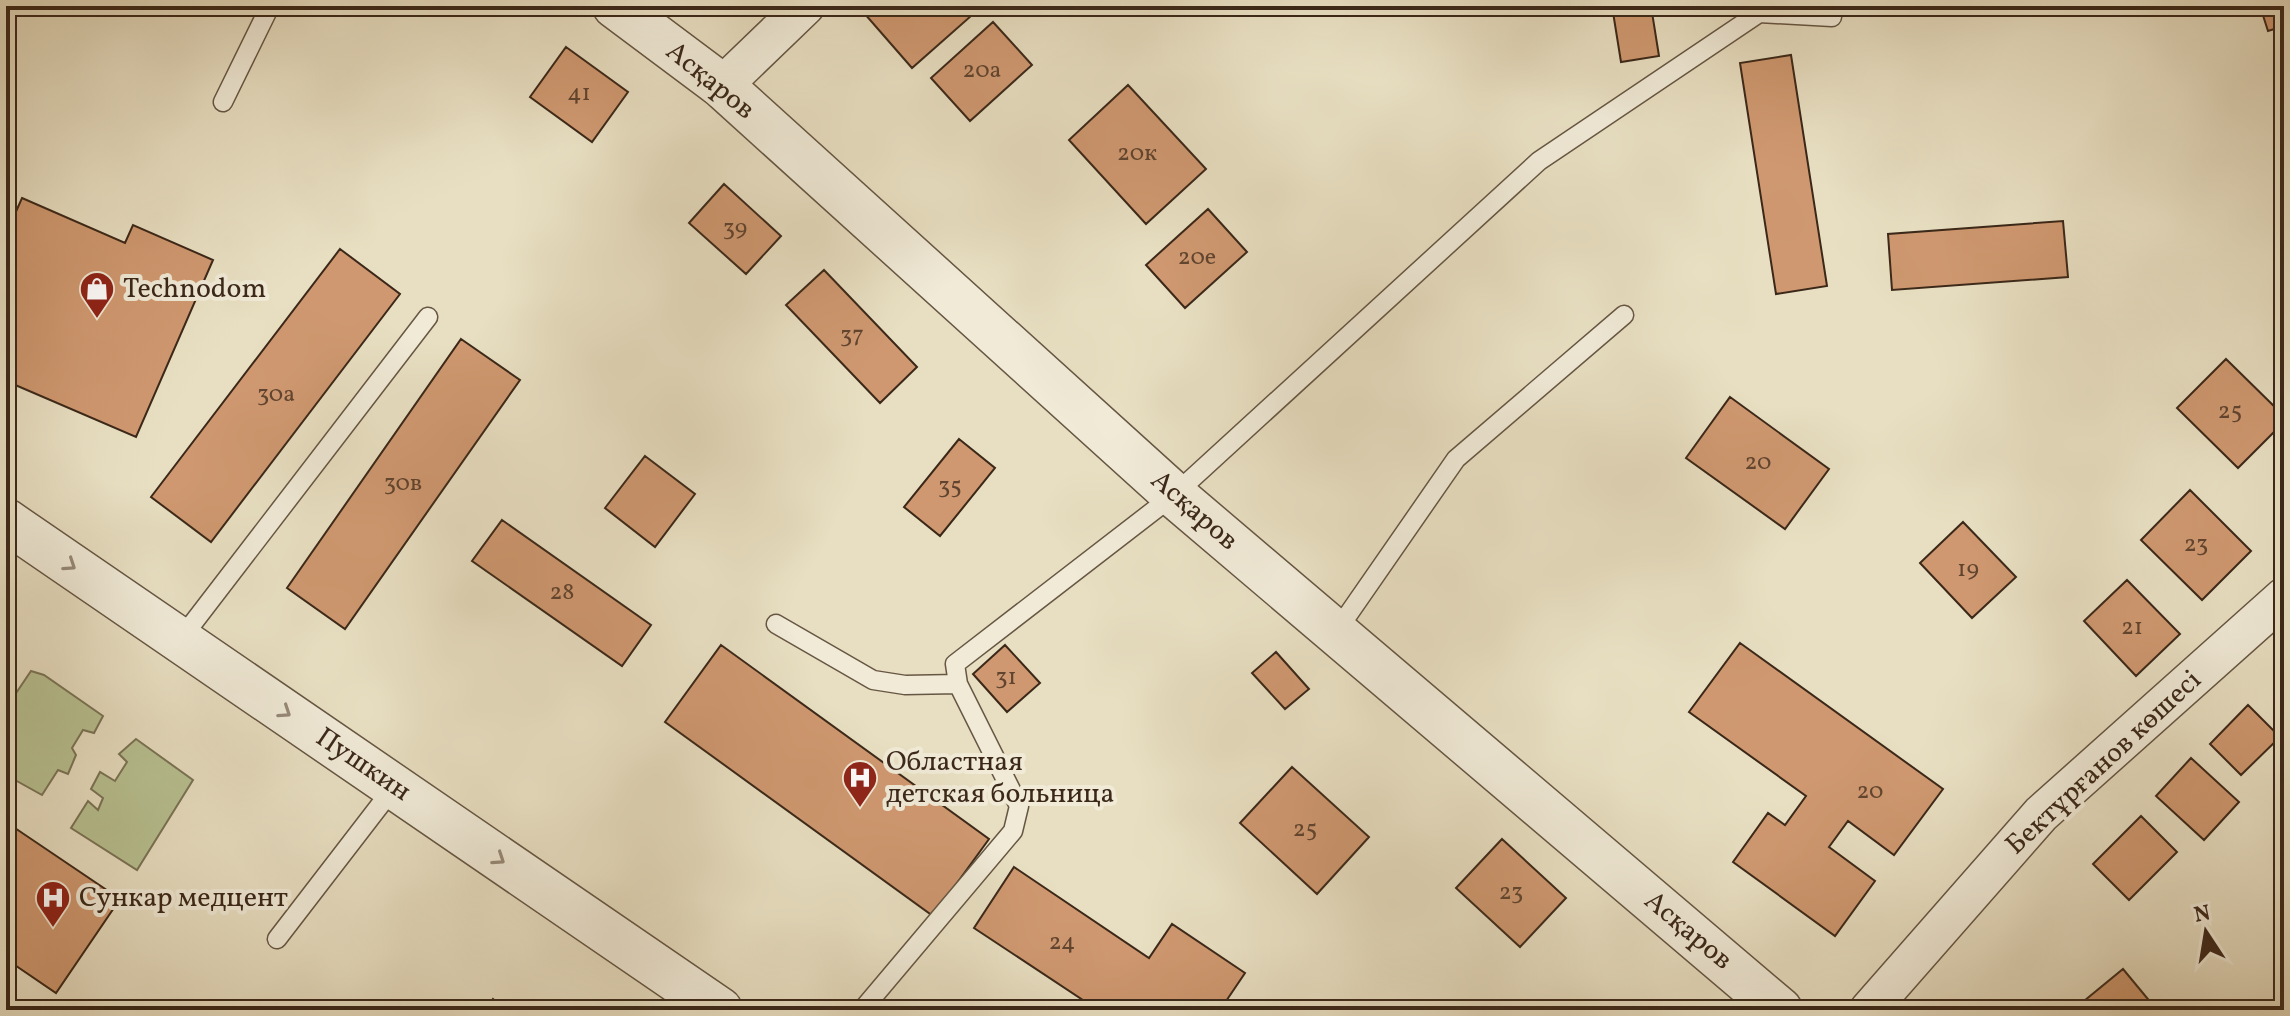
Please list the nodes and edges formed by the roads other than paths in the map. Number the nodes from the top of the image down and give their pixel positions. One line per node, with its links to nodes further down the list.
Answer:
1 (270, 6): 6 (lane)
2 (615, 6): 5 (street, Асқаров)
3 (805, 6): 5 (street)
4 (1832, 17): 9 (lane)
5 (722, 86): 9 (street, Асқаров)
6 (223, 102)
7 (1624, 315): 13 (lane)
8 (428, 317): 14 (lane)
9 (1174, 495): 13 (street, Асқаров); 15 (lane)
10 (6, 521): 14 (street, Пушкин, one-way to 14)
11 (2282, 602): 21 (street, Бектұрғанов көшесі)
12 (776, 624): 15 (lane)
13 (1336, 632): 20 (street, Асқаров)
14 (180, 640): 16 (street, Пушкин, one-way to 16)
15 (958, 684): 19 (lane)
16 (394, 787): 17 (lane); 18 (street, Пушкин, one-way to 18)
17 (277, 939)
18 (715, 1008)
19 (862, 1010)
20 (1780, 1010)
21 (1869, 1010)

